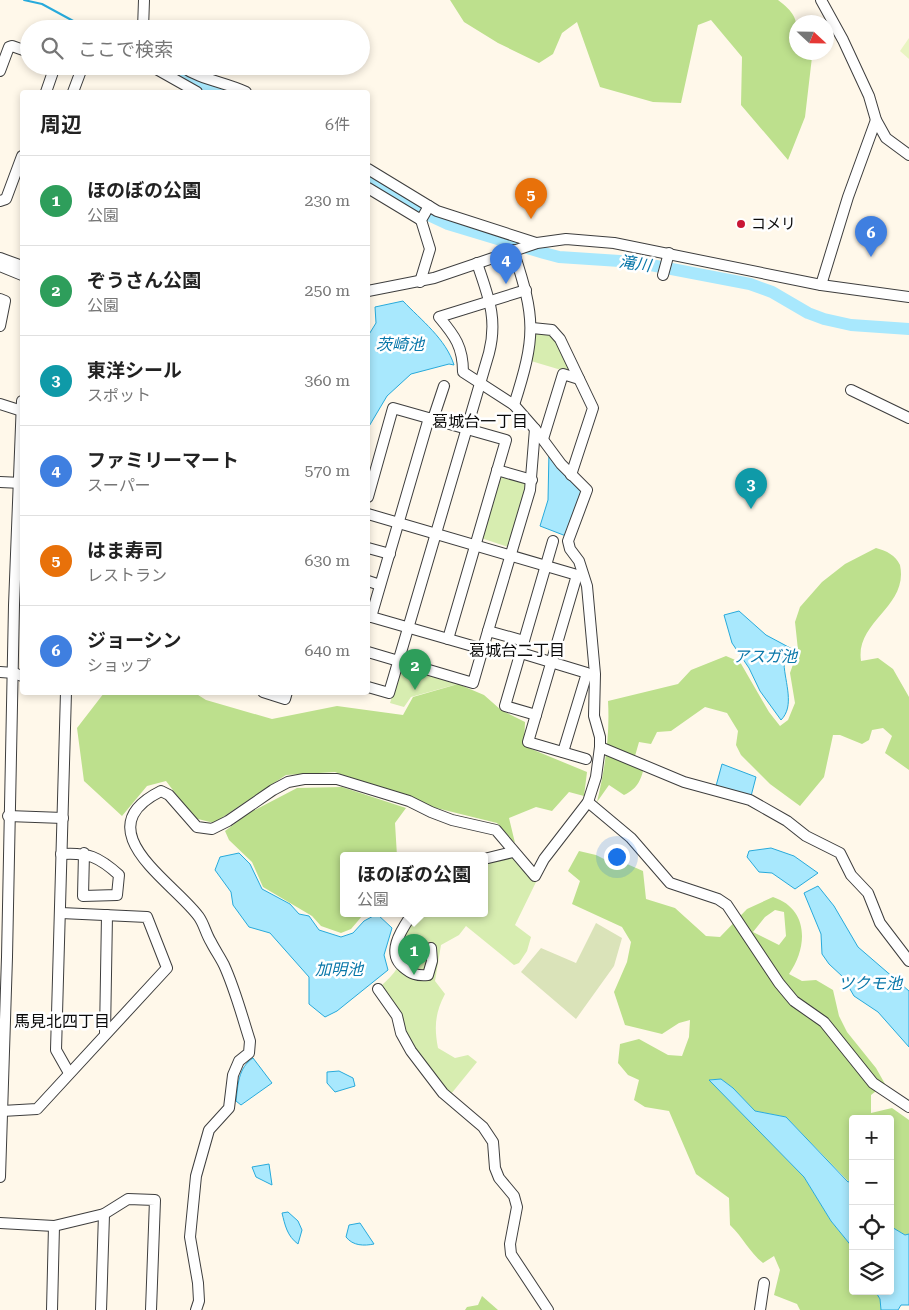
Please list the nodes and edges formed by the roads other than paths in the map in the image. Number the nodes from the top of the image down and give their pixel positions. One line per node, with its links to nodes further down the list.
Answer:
1 (144, 0): 3 (street)
2 (821, 0): 14 (street)
3 (143, 20)
4 (20, 49): 5 (street)
5 (1, 67)
6 (52, 75): 10 (street)
7 (83, 75): 11 (street)
8 (173, 75): 12 (street)
9 (196, 75): 13 (street)
10 (47, 90)
11 (74, 90)
12 (194, 90)
13 (240, 90)
14 (876, 120): 15 (street); 32 (street)
15 (909, 155)
16 (20, 161): 19 (street)
17 (370, 171): 20 (street)
18 (370, 189): 21 (street)
19 (0, 201)
20 (429, 206): 21 (street); 22 (street)
21 (422, 220): 31 (street)
22 (537, 243): 23 (street); 24 (street)
23 (513, 250): 26 (street); 33 (street)
24 (668, 256): 30 (street); 32 (street)
25 (0, 258): 27 (street)
26 (477, 263): 31 (street); 37 (street)
27 (20, 265)
28 (0, 266): 29 (street)
29 (20, 274)
30 (663, 275)
31 (420, 282): 34 (street)
32 (821, 285): 35 (street)
33 (526, 290): 37 (street); 39 (street)
34 (370, 291)
35 (909, 298)
36 (0, 299): 38 (street)
37 (490, 301): 41 (street); 41 (street)
38 (0, 326)
39 (532, 328): 40 (street); 45 (street)
40 (579, 379): 51 (street); 53 (street)
41 (481, 382): 45 (street); 49 (street)
42 (444, 386): 47 (street)
43 (851, 390): 48 (street)
44 (0, 404): 46 (street)
45 (514, 405): 50 (street)
46 (20, 406)
47 (431, 418): 49 (street); 57 (street); 59 (street)
48 (909, 418)
49 (467, 429): 52 (street); 60 (street)
50 (535, 429): 51 (street); 54 (street)
51 (543, 439): 53 (street)
52 (497, 470): 54 (street); 63 (street)
53 (571, 475): 89 (street)
54 (532, 480): 66 (street)
55 (0, 482): 56 (street)
56 (20, 483)
57 (370, 490)
58 (370, 515): 59 (street)
59 (399, 523): 60 (street); 65 (street)
60 (437, 534): 63 (street); 73 (street)
61 (20, 540): 70 (street)
62 (553, 541): 67 (street)
63 (476, 545): 66 (street); 75 (street)
64 (370, 549): 65 (street)
65 (390, 554): 69 (street)
66 (511, 555): 67 (street); 74 (street)
67 (546, 565): 76 (street); 81 (street)
68 (370, 582): 69 (street)
69 (380, 585): 71 (street)
70 (19, 596): 83 (street)
71 (370, 613)
72 (370, 616): 73 (street)
73 (409, 628): 75 (street); 80 (street)
74 (488, 631): 76 (street); 77 (street)
75 (448, 639): 77 (street)
76 (524, 641): 79 (street)
77 (483, 649): 80 (street)
78 (370, 653): 80 (street)
79 (521, 653): 81 (street); 88 (street)
80 (399, 661): 84 (street)
81 (551, 662): 88 (street); 90 (street)
82 (0, 672): 83 (street)
83 (18, 674): 93 (street)
84 (370, 688)
85 (66, 695): 94 (street)
86 (274, 695): 87 (street)
87 (286, 695)
88 (536, 715): 90 (street)
89 (600, 747): 92 (street); 104 (street)
90 (563, 752): 91 (street)
91 (586, 759)
92 (588, 802): 95 (street); 108 (street)
93 (8, 816): 94 (street); 103 (street)
94 (63, 818): 97 (street)
95 (513, 852): 98 (street); 118 (street)
96 (84, 853): 96 (street); 97 (street)
97 (62, 854): 99 (street)
98 (488, 858)
99 (61, 913): 100 (street); 107 (street)
100 (107, 915): 106 (street); 106 (street)
101 (410, 917): 102 (street)
102 (431, 948)
103 (4, 957): 109 (street)
104 (909, 961)
105 (378, 989): 119 (street)
106 (105, 1034): 107 (street)
107 (69, 1073): 109 (street)
108 (909, 1107)
109 (2, 1111): 110 (street)
110 (0, 1177)
111 (104, 1214): 113 (street); 116 (street); 117 (street)
112 (0, 1223): 113 (street)
113 (54, 1226): 115 (street)
114 (764, 1283): 120 (street)
115 (52, 1310)
116 (101, 1310)
117 (151, 1310)
118 (196, 1310)
119 (548, 1310)
120 (760, 1310)

